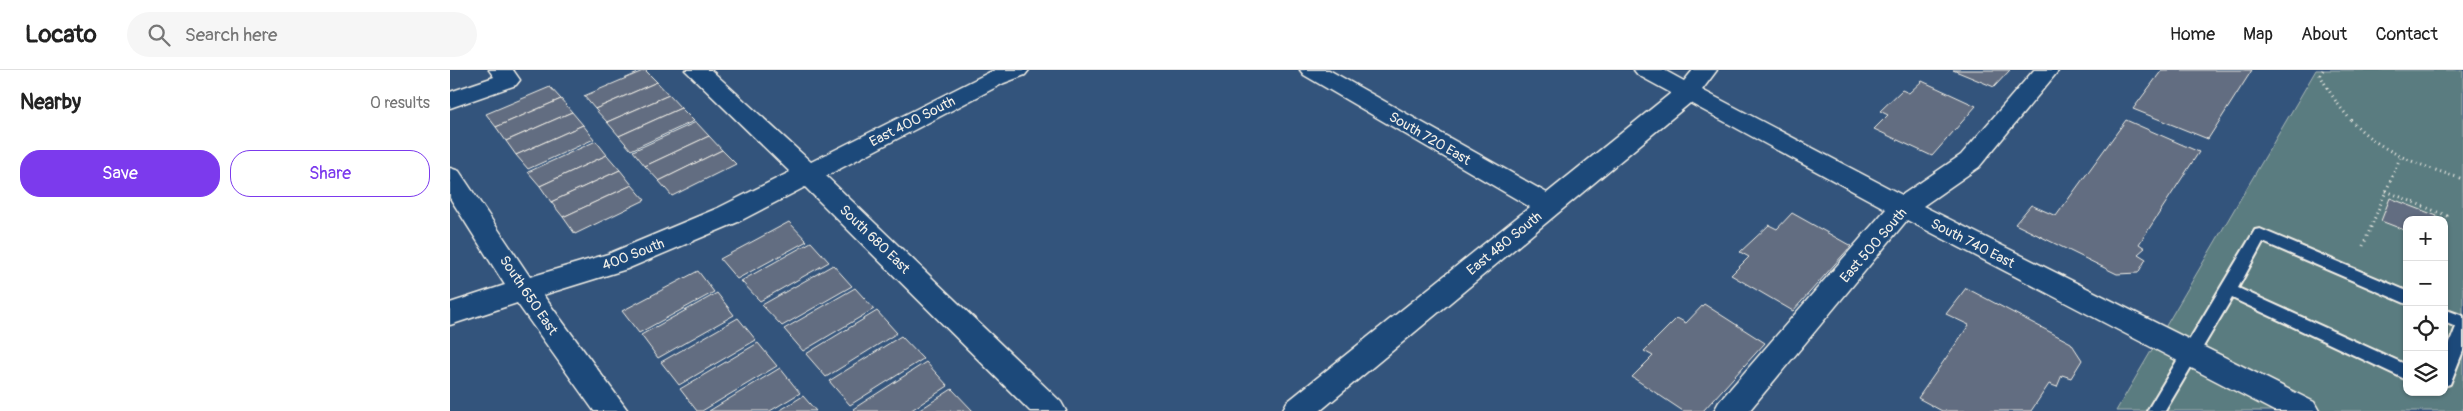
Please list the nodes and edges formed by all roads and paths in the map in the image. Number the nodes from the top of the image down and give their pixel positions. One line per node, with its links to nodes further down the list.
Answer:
1 (697, 70): 12 (street, South 680 East)
2 (1016, 70): 12 (street, East 400 South)
3 (1312, 70): 16 (street, South 720 East)
4 (1646, 70): 9 (street, South 740 East)
5 (1705, 70): 9 (street, East 480 South)
6 (2047, 70): 17 (street, East 500 South)
7 (2323, 70): 11 (path)
8 (504, 75): 10 (street)
9 (1688, 92): 16 (street, East 480 South); 17 (street, South 740 East)
10 (450, 100)
11 (2400, 158): 14 (path); 15 (path)
12 (808, 174): 20 (street, 400 South); 31 (street, South 680 East)
13 (450, 177): 20 (street, South 650 East)
14 (2463, 179)
15 (2386, 191): 18 (path); 19 (path)
16 (1548, 206): 32 (street, East 480 South)
17 (1903, 207): 27 (street, South 740 East); 33 (street, East 500 South)
18 (2447, 216)
19 (2363, 246)
20 (523, 290): 23 (street, 400 South); 30 (street, South 650 East)
21 (2229, 290): 22 (lane); 27 (lane); 29 (lane)
22 (2403, 296)
23 (450, 314)
24 (2448, 317): 25 (lane)
25 (2463, 323)
26 (2463, 330): 28 (lane)
27 (2190, 353): 34 (lane); 35 (street, South 740 East)
28 (2448, 369)
29 (2403, 371)
30 (612, 411)
31 (1050, 411)
32 (1298, 411)
33 (1730, 411)
34 (2156, 411)
35 (2304, 411)

